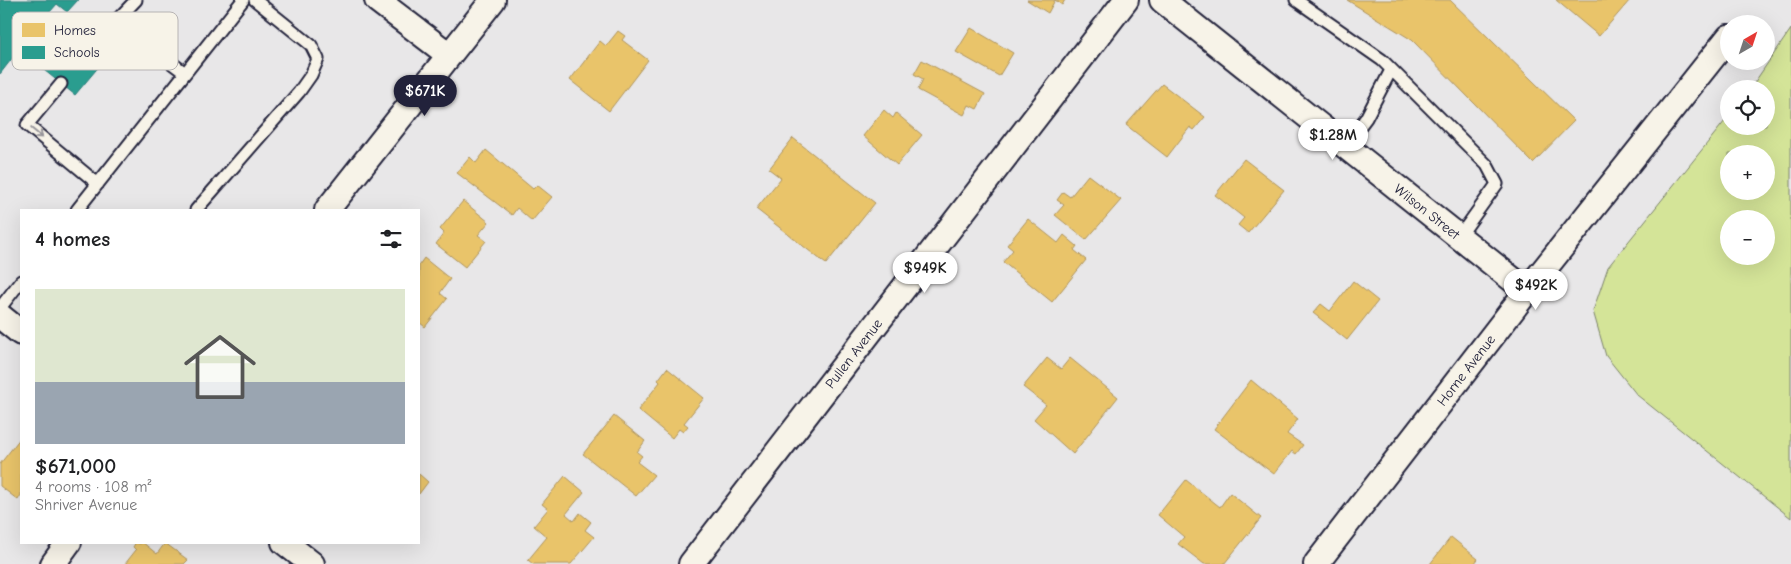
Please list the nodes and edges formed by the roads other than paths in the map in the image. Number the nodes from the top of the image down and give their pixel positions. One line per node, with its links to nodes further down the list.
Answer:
1 (136, 0): 9 (lane)
2 (243, 0): 14 (lane)
3 (255, 0): 19 (lane)
4 (377, 0): 11 (street)
5 (493, 0): 11 (street)
6 (1126, 0): 31 (street, Pullen Avenue)
7 (1162, 0): 16 (street, Wilson Street)
8 (1296, 0): 13 (lane)
9 (125, 12)
10 (1720, 48): 23 (street, Horne Avenue)
11 (449, 55): 20 (street)
12 (178, 68): 14 (lane)
13 (1391, 70): 16 (lane); 21 (lane)
14 (185, 73): 17 (lane)
15 (61, 84): 17 (lane, one-way to 17)
16 (1345, 146): 21 (street, Wilson Street)
17 (98, 184): 18 (lane)
18 (78, 209)
19 (197, 209)
20 (328, 209)
21 (1460, 237): 23 (street, Wilson Street)
22 (20, 282): 24 (lane)
23 (1527, 291): 32 (street, Horne Avenue)
24 (0, 308)
25 (0, 316): 26 (street)
26 (20, 332)
27 (67, 544): 29 (street)
28 (287, 544): 30 (street)
29 (52, 564)
30 (312, 564)
31 (691, 564)
32 (1316, 564)

